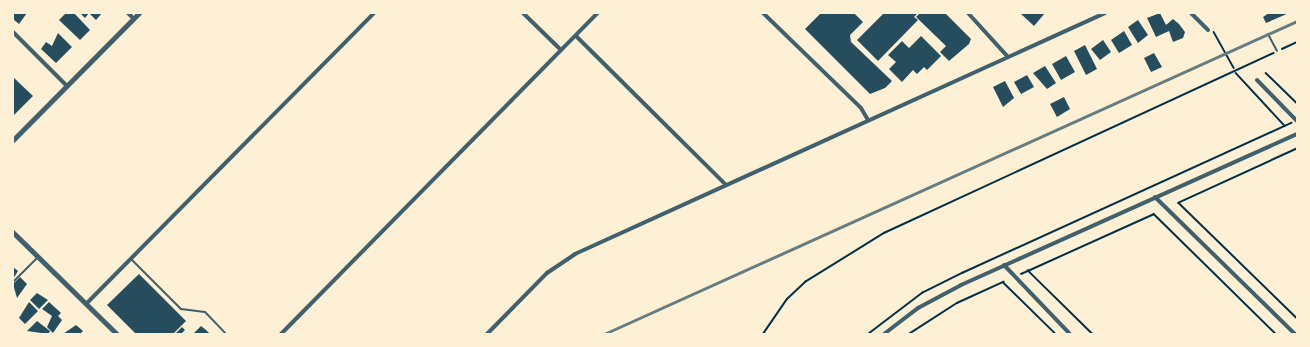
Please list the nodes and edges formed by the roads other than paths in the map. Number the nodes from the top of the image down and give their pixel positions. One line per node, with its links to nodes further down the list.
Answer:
1 (128, 13): 10 (street)
2 (139, 13): 10 (street)
3 (374, 13): 28 (street)
4 (523, 13): 15 (street)
5 (598, 13): 14 (street)
6 (764, 13): 20 (street)
7 (968, 13): 17 (street)
8 (1105, 13): 17 (street)
9 (1191, 13): 11 (street)
10 (134, 19): 19 (street)
11 (1208, 30)
12 (13, 32): 19 (street)
13 (1268, 34): 16 (lane)
14 (576, 36): 15 (street); 24 (street)
15 (561, 50): 34 (street)
16 (1277, 51)
17 (1008, 57): 20 (street)
18 (1257, 80): 21 (street)
19 (67, 86): 23 (street)
20 (868, 120): 24 (street)
21 (1297, 121)
22 (1297, 134): 25 (street)
23 (13, 140)
24 (726, 185): 35 (street)
25 (1155, 197): 29 (street); 38 (street)
26 (13, 232): 27 (street)
27 (38, 257): 30 (lane); 31 (street)
28 (131, 259): 31 (street); 33 (lane)
29 (1004, 265): 36 (street); 37 (street)
30 (13, 282)
31 (86, 304): 32 (street)
32 (117, 334)
33 (226, 334)
34 (281, 334)
35 (487, 334)
36 (884, 334)
37 (1070, 334)
38 (1295, 334)

